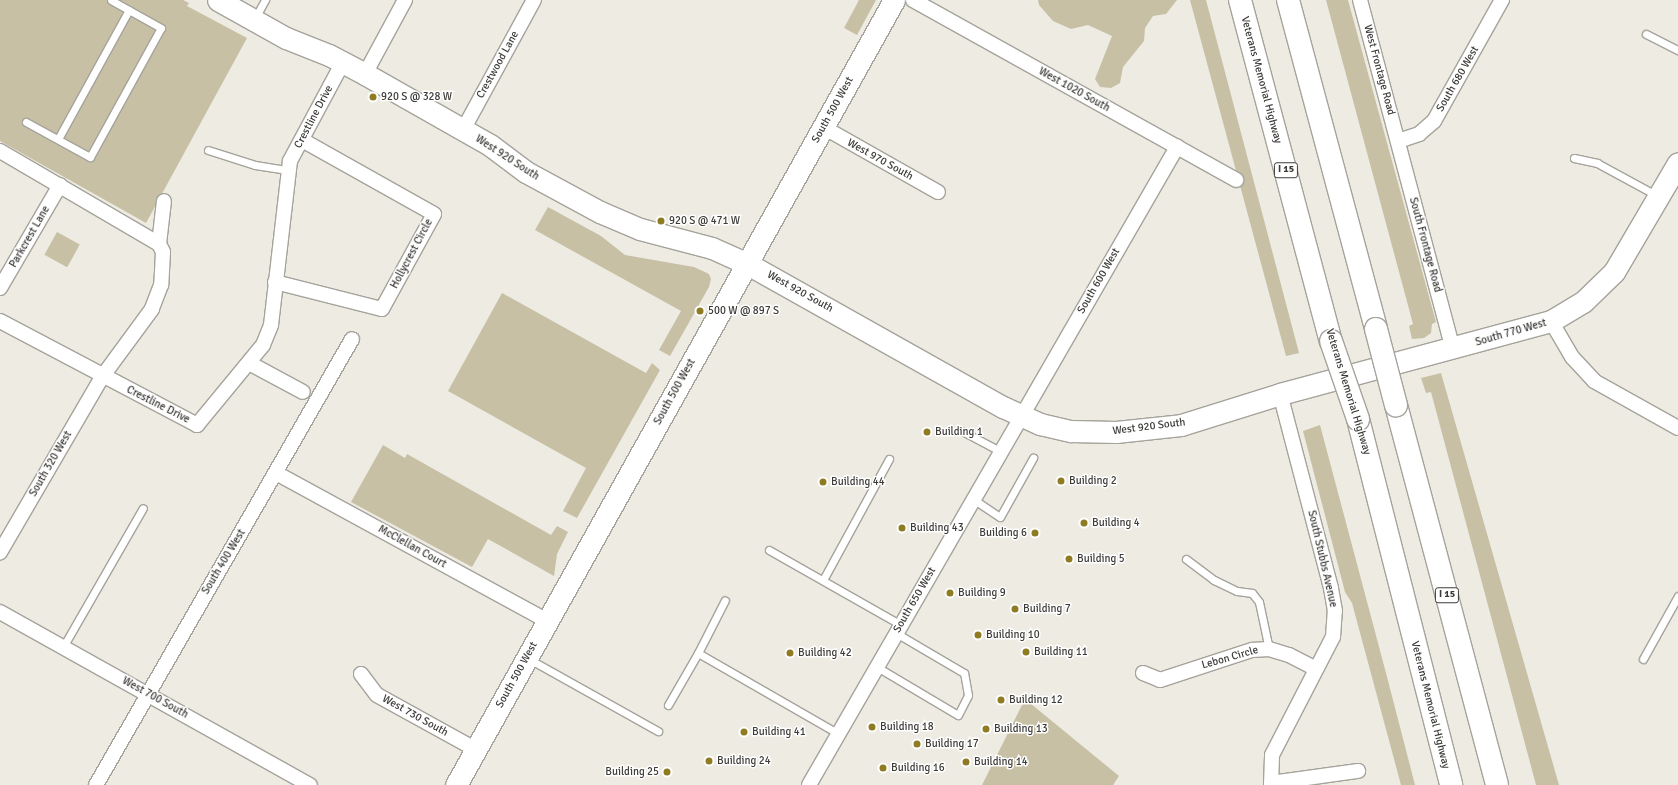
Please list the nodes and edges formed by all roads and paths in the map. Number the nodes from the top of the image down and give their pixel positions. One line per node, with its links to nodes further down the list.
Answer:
1 (111, 0): 12 (lane)
2 (218, 0): 13 (street, West 920 South)
3 (265, 0): 13 (lane)
4 (406, 0): 17 (street)
5 (534, 0): 20 (street, Crestwood Lane)
6 (894, 0): 19 (street, South 500 West)
7 (913, 0): 24 (street, West 1020 South)
8 (1240, 0): 86 (highway, Veterans Memorial Highway / I 15, bridge)
9 (1288, 0): 87 (highway, I 15, bridge)
10 (1360, 0): 23 (street, West Frontage Road)
11 (1502, 0): 23 (street, South 680 West)
12 (129, 10): 21 (lane); 21 (lane)
13 (254, 20): 16 (street, West 920 South)
14 (1646, 34): 15 (lane)
15 (1678, 50)
16 (343, 62): 17 (street, West 920 South); 22 (street, Crestline Drive)
17 (365, 74): 20 (street, West 920 South)
18 (26, 122): 21 (lane)
19 (823, 127): 32 (street, West 970 South); 36 (street, South 500 West)
20 (462, 130): 36 (street, West 920 South)
21 (58, 139)
22 (302, 140): 29 (street, Crestline Drive); 37 (street, Hollycrest Circle)
23 (1398, 141): 42 (street, South Frontage Road)
24 (1177, 147): 30 (street, West 1020 South); 48 (street, South 600 West)
25 (208, 150): 29 (lane)
26 (0, 151): 31 (street)
27 (1574, 158): 33 (lane)
28 (1678, 163): 33 (street, South 770 West)
29 (288, 170): 37 (street, Crestline Drive)
30 (1236, 180)
31 (60, 185): 35 (street); 38 (street, Parkcrest Lane)
32 (938, 192)
33 (1658, 197): 40 (street, South 770 West)
34 (164, 201): 35 (street)
35 (159, 244): 45 (street)
36 (746, 263): 48 (street, West 920 South); 64 (street, South 500 West)
37 (275, 282): 44 (street, Crestline Drive)
38 (0, 288)
39 (0, 321): 45 (street)
40 (1551, 321): 42 (street, South 770 West); 49 (street)
41 (352, 338): 54 (street, South 400 West)
42 (1453, 349): 43 (street, South 770 West)
43 (1410, 361): 47 (street, West 920 South)
44 (249, 363): 45 (street, Crestline Drive); 46 (street)
45 (102, 377): 58 (street, South 320 West)
46 (303, 392)
47 (1280, 394): 48 (street, West 920 South); 72 (street, South Stubbs Avenue)
48 (1022, 416): 51 (street, South 650 West)
49 (1678, 428)
50 (962, 431): 51 (lane)
51 (1000, 451): 55 (street, South 650 West)
52 (1033, 458): 55 (lane)
53 (889, 459): 60 (lane)
54 (276, 473): 64 (street, McClellan Court); 75 (street, South 400 West)
55 (973, 499): 65 (street, South 650 West)
56 (143, 508): 66 (lane)
57 (769, 550): 60 (lane)
58 (0, 552)
59 (1186, 559): 67 (lane)
60 (823, 580): 65 (lane)
61 (1678, 596): 70 (lane)
62 (725, 600): 68 (lane)
63 (0, 612): 66 (street, West 700 South)
64 (547, 621): 69 (street, South 500 West)
65 (899, 629): 71 (street, South 650 West); 71 (lane)
66 (63, 647): 75 (street, West 700 South)
67 (1269, 649): 72 (street, Lebon Circle); 73 (street, Lebon Circle)
68 (698, 653): 76 (lane); 78 (lane)
69 (527, 658): 77 (lane); 79 (street, South 500 West)
70 (1643, 659)
71 (877, 666): 78 (street, South 650 West)
72 (1315, 668): 81 (street, South Stubbs Avenue)
73 (1143, 673)
74 (361, 674): 79 (street, West 730 South)
75 (146, 694): 82 (street, South 400 West); 83 (street, West 700 South)
76 (668, 705)
77 (658, 731)
78 (838, 734): 85 (street, South 650 West)
79 (475, 750): 84 (street, South 500 West)
80 (1358, 771): 81 (street)
81 (1271, 784)
82 (96, 785)
83 (310, 785)
84 (456, 785)
85 (809, 785)
86 (1451, 785)
87 (1497, 785)

